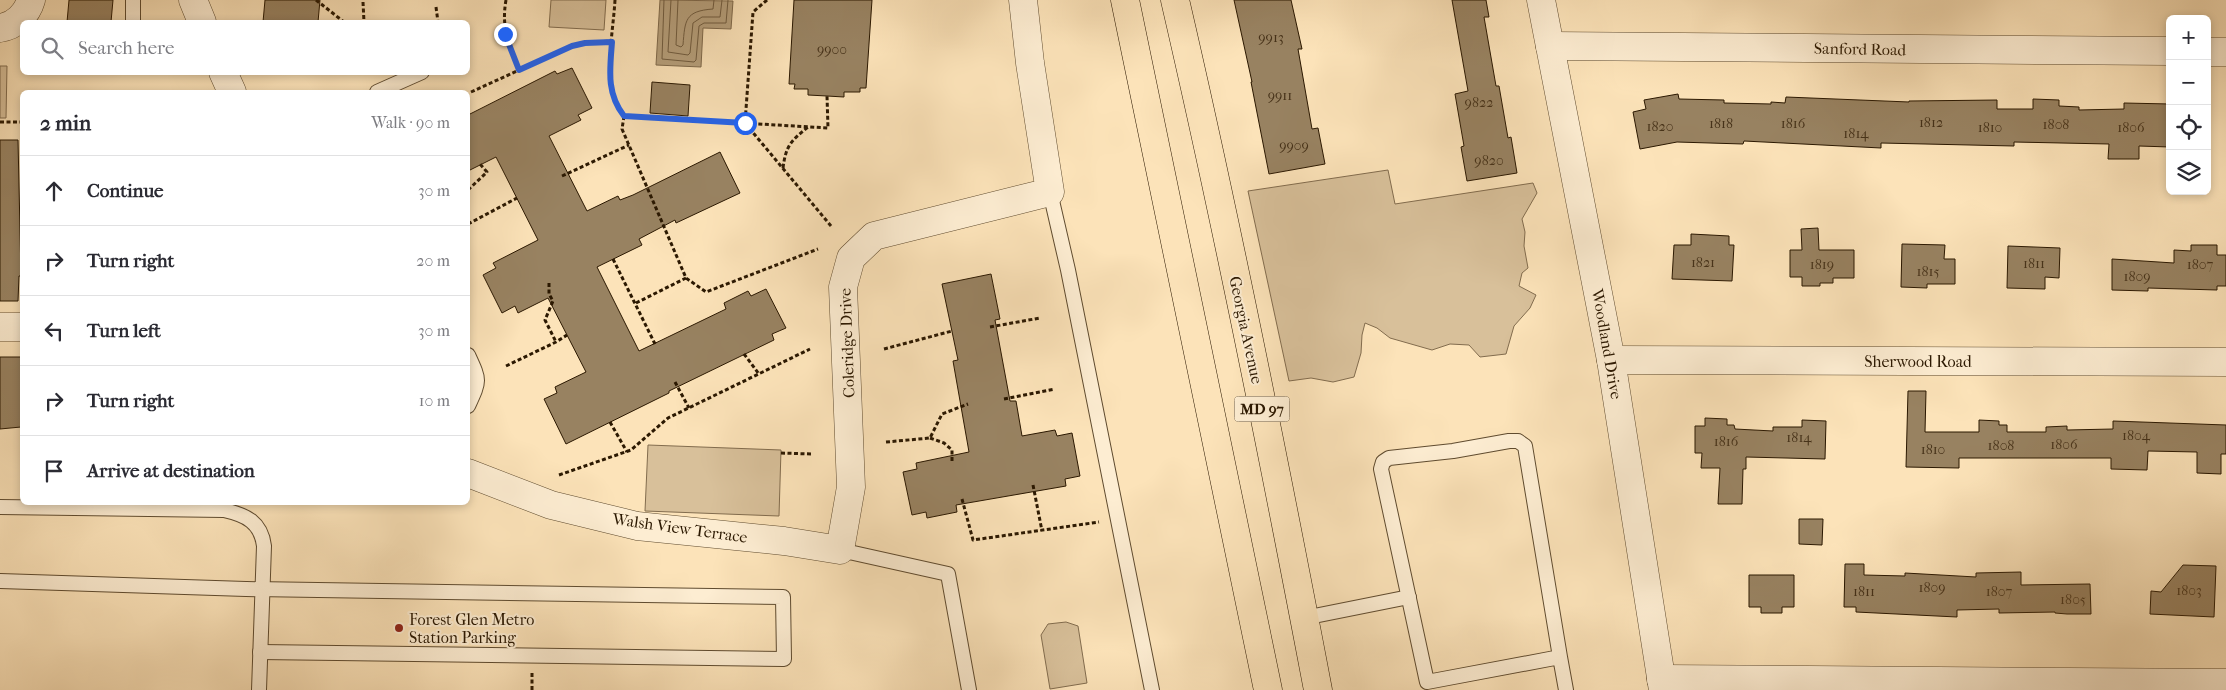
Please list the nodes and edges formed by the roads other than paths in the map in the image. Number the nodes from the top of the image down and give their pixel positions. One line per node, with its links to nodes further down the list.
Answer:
1 (31, 0): 10 (street)
2 (133, 0): 8 (lane)
3 (193, 0): 9 (street)
4 (1023, 0): 19 (street)
5 (1126, 0): 40 (main road, MD 97)
6 (1175, 0): 32 (main road, Georgia Avenue / MD 97)
7 (1541, 0): 11 (street, Woodland Drive)
8 (133, 20)
9 (201, 20)
10 (0, 28)
11 (1550, 46): 12 (street, Sanford Road); 23 (street, Woodland Drive)
12 (2166, 52)
13 (2211, 52): 14 (street)
14 (2226, 52)
15 (224, 75): 17 (street)
16 (415, 75): 18 (lane)
17 (231, 90)
18 (382, 90)
19 (1050, 192): 28 (street, Coleridge Drive); 39 (lane)
20 (0, 327): 21 (street)
21 (20, 327)
22 (470, 360): 25 (lane)
23 (1611, 360): 24 (street, Sherwood Road); 36 (street, Woodland Drive)
24 (2226, 362)
25 (470, 402)
26 (470, 474): 28 (street, Walsh View Terrace)
27 (0, 507): 30 (lane)
28 (840, 550): 38 (lane)
29 (0, 581): 30 (lane)
30 (262, 589): 33 (lane); 33 (lane)
31 (1409, 597): 32 (lane); 34 (lane); 34 (lane)
32 (1304, 618): 41 (main road, Georgia Avenue / MD 97)
33 (260, 652): 37 (lane)
34 (1560, 657): 42 (lane)
35 (2226, 683): 36 (street)
36 (1662, 685)
37 (259, 690)
38 (968, 690)
39 (1152, 690)
40 (1268, 690)
41 (1318, 690)
42 (1566, 690)

